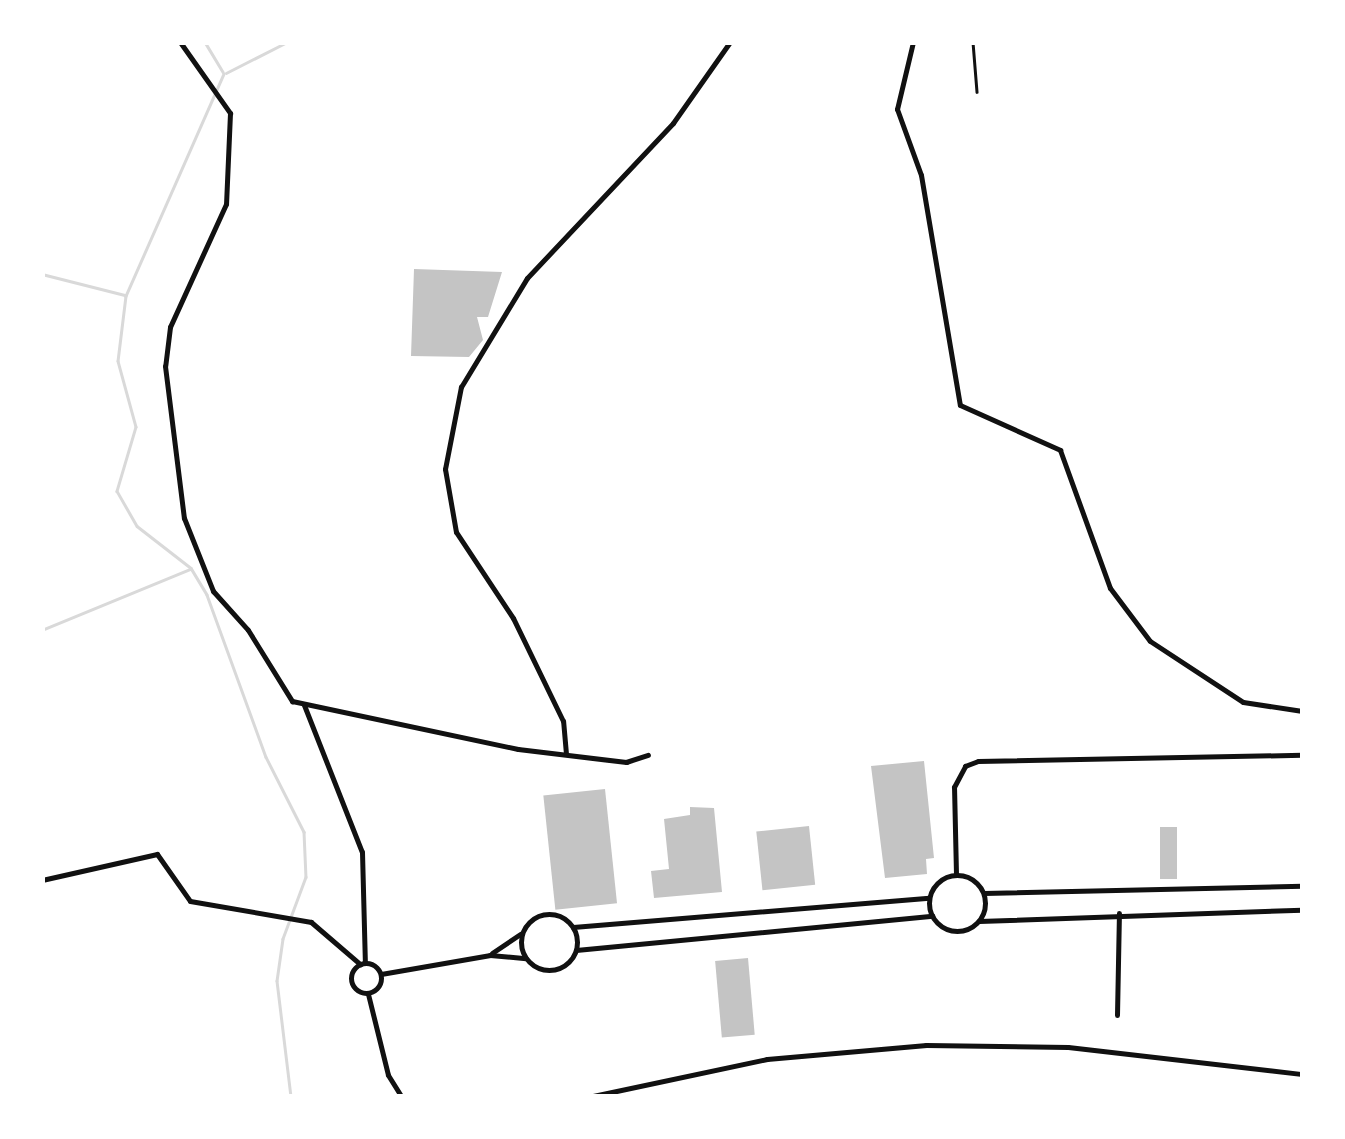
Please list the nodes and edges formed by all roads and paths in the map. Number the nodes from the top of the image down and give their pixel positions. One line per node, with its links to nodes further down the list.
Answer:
1 (180, 42): 6 (street)
2 (730, 42): 8 (street)
3 (913, 42): 7 (street)
4 (973, 42): 5 (path)
5 (977, 92)
6 (304, 705): 8 (street); 25 (street)
7 (1302, 711)
8 (566, 754): 9 (street)
9 (648, 755)
10 (1302, 755): 11 (street)
11 (956, 874): 14 (street); 15 (street)
12 (42, 880): 25 (street)
13 (1302, 886): 14 (street)
14 (984, 894): 19 (street)
15 (929, 898): 18 (street); 20 (street)
16 (1302, 910): 17 (street)
17 (1119, 913): 19 (street); 28 (street)
18 (932, 916): 19 (street); 22 (street)
19 (979, 921)
20 (574, 928): 21 (street); 22 (street)
21 (523, 932): 23 (street); 24 (street)
22 (576, 950): 24 (street)
23 (490, 955): 24 (street); 26 (street)
24 (526, 958)
25 (362, 964): 26 (street); 27 (street)
26 (382, 974): 27 (street)
27 (368, 994): 30 (street)
28 (1117, 1015)
29 (1302, 1074): 31 (street)
30 (399, 1096)
31 (593, 1096)

